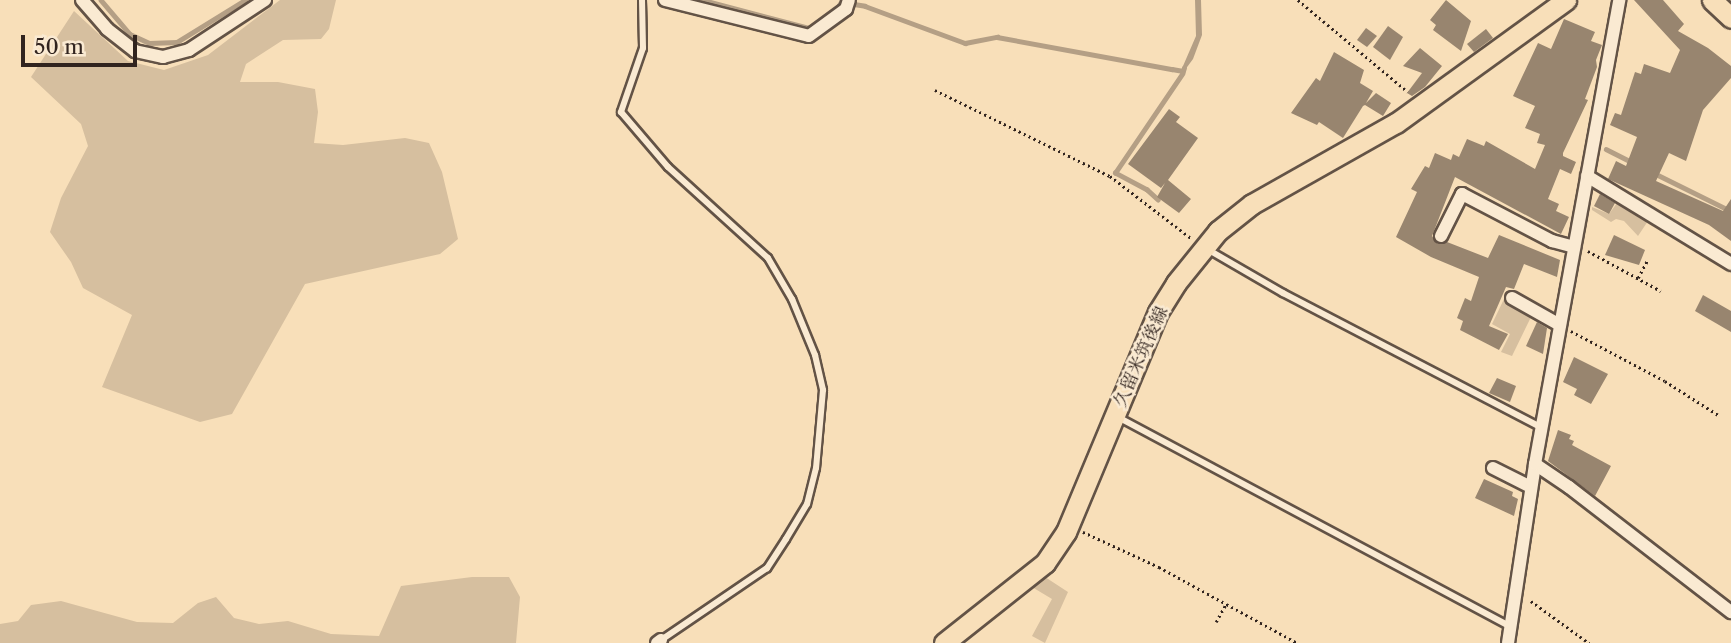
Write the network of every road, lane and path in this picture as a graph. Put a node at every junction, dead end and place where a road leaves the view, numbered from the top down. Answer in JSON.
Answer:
{"nodes":[{"id":1,"x":82,"y":0,"type":"edge"},
{"id":2,"x":265,"y":0,"type":"edge"},
{"id":3,"x":642,"y":0,"type":"edge"},
{"id":4,"x":665,"y":0,"type":"edge"},
{"id":5,"x":849,"y":0,"type":"edge"},
{"id":6,"x":1298,"y":0,"type":"edge"},
{"id":7,"x":1566,"y":0,"type":"edge"},
{"id":8,"x":1619,"y":0,"type":"edge"},
{"id":9,"x":1712,"y":0,"type":"edge"},
{"id":10,"x":1731,"y":18,"type":"edge"},
{"id":11,"x":936,"y":90,"type":"dead end"},
{"id":12,"x":1422,"y":104,"type":"junction"},
{"id":13,"x":1587,"y":176,"type":"junction"},
{"id":14,"x":1441,"y":236,"type":"dead end"},
{"id":15,"x":1574,"y":245,"type":"junction"},
{"id":16,"x":1203,"y":247,"type":"junction"},
{"id":17,"x":1648,"y":259,"type":"dead end"},
{"id":18,"x":1731,"y":264,"type":"edge"},
{"id":19,"x":1638,"y":278,"type":"junction"},
{"id":20,"x":1661,"y":292,"type":"dead end"},
{"id":21,"x":1512,"y":298,"type":"dead end"},
{"id":22,"x":1564,"y":326,"type":"junction"},
{"id":23,"x":1115,"y":415,"type":"junction"},
{"id":24,"x":1720,"y":416,"type":"dead end"},
{"id":25,"x":1542,"y":428,"type":"junction"},
{"id":26,"x":1535,"y":464,"type":"junction"},
{"id":27,"x":1493,"y":468,"type":"dead end"},
{"id":28,"x":1531,"y":488,"type":"junction"},
{"id":29,"x":1069,"y":526,"type":"junction"},
{"id":30,"x":1531,"y":601,"type":"dead end"},
{"id":31,"x":1226,"y":604,"type":"junction"},
{"id":32,"x":1731,"y":612,"type":"edge"},
{"id":33,"x":1216,"y":622,"type":"dead end"},
{"id":34,"x":1509,"y":626,"type":"junction"},
{"id":35,"x":659,"y":642,"type":"edge"},
{"id":36,"x":944,"y":643,"type":"edge"},
{"id":37,"x":1297,"y":643,"type":"edge"},
{"id":38,"x":1508,"y":643,"type":"edge"},
{"id":39,"x":1589,"y":643,"type":"edge"}],
"edges":[{"from":1,"to":2,"type":"street"},
{"from":3,"to":35,"type":"lane"},
{"from":4,"to":5,"type":"street"},
{"from":6,"to":12,"type":"path"},
{"from":7,"to":12,"type":"main road","name":"久留米筑後線"},
{"from":8,"to":13,"type":"street"},
{"from":9,"to":10,"type":"main road"},
{"from":11,"to":16,"type":"path"},
{"from":12,"to":16,"type":"main road","name":"久留米筑後線"},
{"from":13,"to":15,"type":"street"},
{"from":13,"to":18,"type":"street"},
{"from":14,"to":15,"type":"street"},
{"from":15,"to":19,"type":"path"},
{"from":15,"to":22,"type":"street"},
{"from":16,"to":23,"type":"main road","name":"久留米筑後線"},
{"from":16,"to":25,"type":"lane"},
{"from":17,"to":19,"type":"path"},
{"from":19,"to":20,"type":"path"},
{"from":21,"to":22,"type":"street"},
{"from":22,"to":24,"type":"path"},
{"from":22,"to":25,"type":"street"},
{"from":23,"to":29,"type":"main road","name":"久留米筑後線"},
{"from":23,"to":34,"type":"lane"},
{"from":25,"to":26,"type":"street"},
{"from":26,"to":28,"type":"street"},
{"from":26,"to":32,"type":"street"},
{"from":27,"to":28,"type":"street"},
{"from":28,"to":34,"type":"street"},
{"from":29,"to":31,"type":"path"},
{"from":29,"to":36,"type":"main road","name":"久留米筑後線"},
{"from":30,"to":39,"type":"path"},
{"from":31,"to":33,"type":"path"},
{"from":31,"to":37,"type":"path"},
{"from":34,"to":38,"type":"street"}]}
